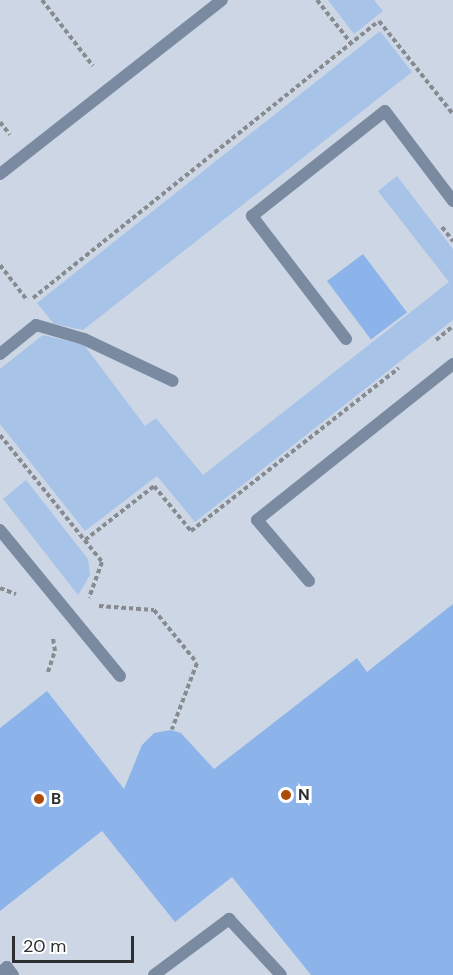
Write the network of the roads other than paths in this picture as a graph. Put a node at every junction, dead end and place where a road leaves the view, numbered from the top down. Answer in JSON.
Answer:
{"nodes":[{"id":1,"x":222,"y":0,"type":"edge"},
{"id":2,"x":0,"y":174,"type":"edge"},
{"id":3,"x":453,"y":201,"type":"edge"},
{"id":4,"x":346,"y":339,"type":"dead end"},
{"id":5,"x":0,"y":354,"type":"edge"},
{"id":6,"x":453,"y":364,"type":"edge"},
{"id":7,"x":173,"y":381,"type":"dead end"},
{"id":8,"x":1,"y":533,"type":"edge"},
{"id":9,"x":309,"y":580,"type":"dead end"},
{"id":10,"x":120,"y":676,"type":"dead end"},
{"id":11,"x":0,"y":973,"type":"edge"},
{"id":12,"x":12,"y":975,"type":"edge"},
{"id":13,"x":154,"y":975,"type":"edge"},
{"id":14,"x":281,"y":975,"type":"edge"}],
"edges":[{"from":1,"to":2,"type":"lane"},
{"from":3,"to":4,"type":"lane"},
{"from":5,"to":7,"type":"lane"},
{"from":6,"to":9,"type":"lane"},
{"from":8,"to":10,"type":"lane"},
{"from":11,"to":12,"type":"lane"},
{"from":13,"to":14,"type":"lane"}]}
